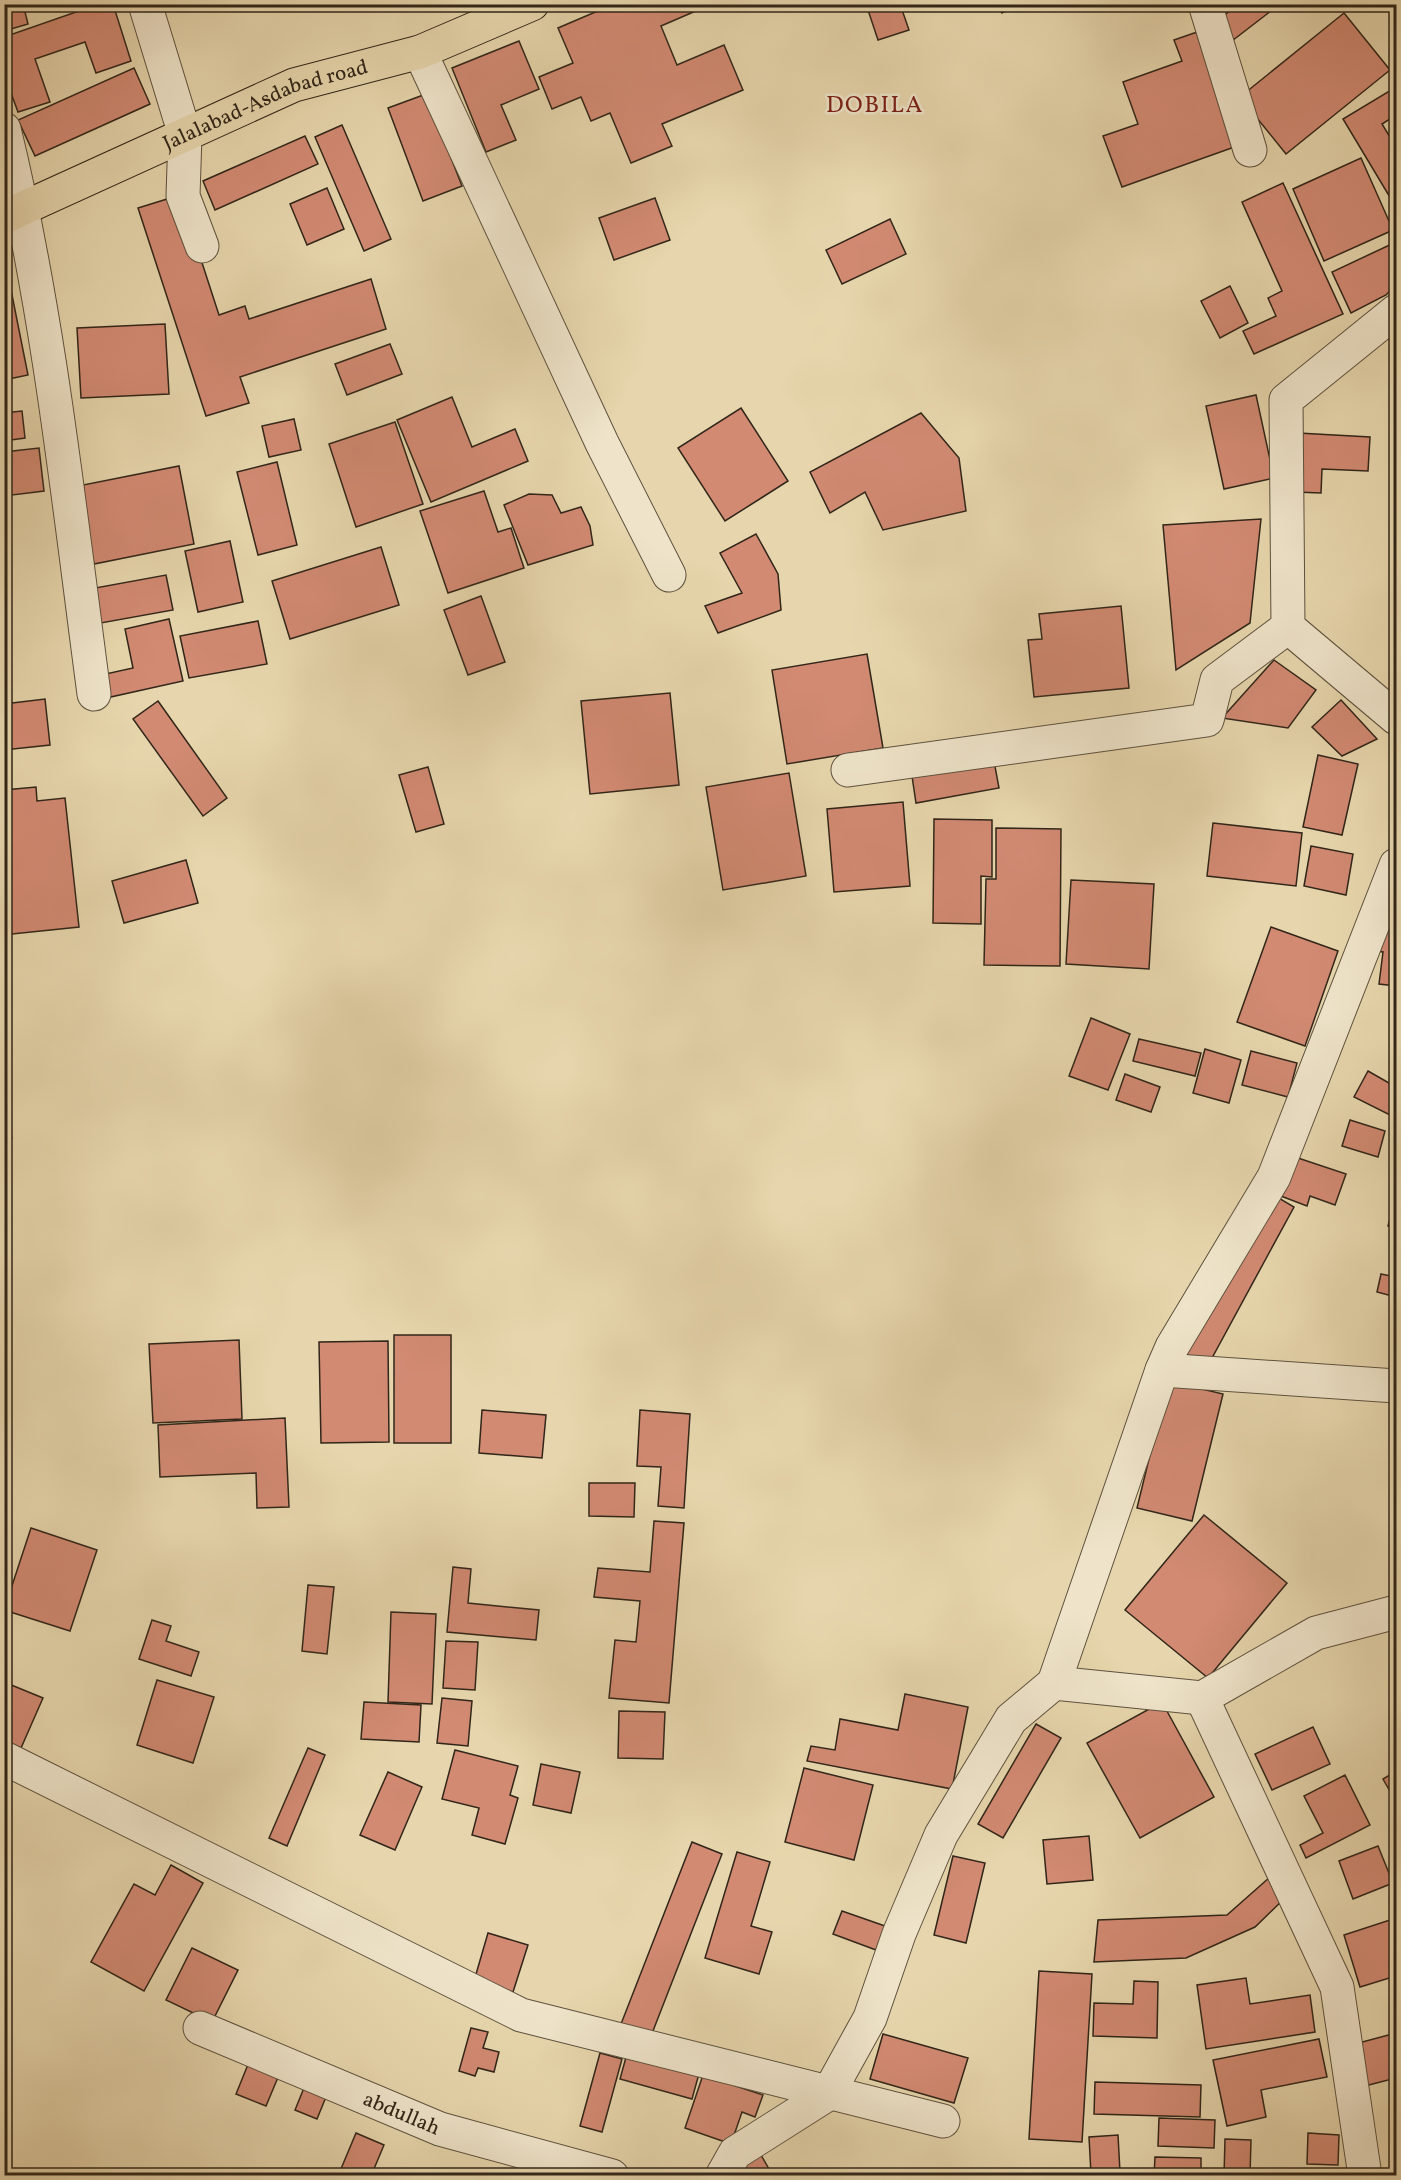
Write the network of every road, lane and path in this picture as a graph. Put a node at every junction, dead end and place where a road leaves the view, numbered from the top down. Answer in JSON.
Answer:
{"nodes":[{"id":1,"x":145,"y":4,"type":"edge"},
{"id":2,"x":532,"y":4,"type":"edge"},
{"id":3,"x":1205,"y":4,"type":"edge"},
{"id":4,"x":420,"y":52,"type":"junction"},
{"id":5,"x":4,"y":129,"type":"edge"},
{"id":6,"x":185,"y":135,"type":"junction"},
{"id":7,"x":1250,"y":150,"type":"dead end"},
{"id":8,"x":14,"y":212,"type":"edge"},
{"id":9,"x":202,"y":246,"type":"dead end"},
{"id":10,"x":1396,"y":311,"type":"edge"},
{"id":11,"x":669,"y":575,"type":"dead end"},
{"id":12,"x":1288,"y":627,"type":"junction"},
{"id":13,"x":94,"y":694,"type":"dead end"},
{"id":14,"x":1396,"y":718,"type":"edge"},
{"id":15,"x":849,"y":770,"type":"dead end"},
{"id":16,"x":1396,"y":865,"type":"edge"},
{"id":17,"x":1162,"y":1370,"type":"junction"},
{"id":18,"x":1396,"y":1386,"type":"edge"},
{"id":19,"x":1396,"y":1612,"type":"edge"},
{"id":20,"x":1054,"y":1683,"type":"junction"},
{"id":21,"x":1202,"y":1698,"type":"junction"},
{"id":22,"x":4,"y":1758,"type":"edge"},
{"id":23,"x":200,"y":2028,"type":"dead end"},
{"id":24,"x":828,"y":2094,"type":"junction"},
{"id":25,"x":943,"y":2121,"type":"dead end"},
{"id":26,"x":612,"y":2175,"type":"edge"},
{"id":27,"x":722,"y":2175,"type":"edge"},
{"id":28,"x":1365,"y":2175,"type":"edge"}],
"edges":[{"from":1,"to":6,"type":"street"},
{"from":2,"to":4,"type":"main road","name":"Jalalabad-Asdabad road"},
{"from":3,"to":7,"type":"street"},
{"from":4,"to":6,"type":"main road","name":"Jalalabad-Asdabad road"},
{"from":4,"to":11,"type":"street"},
{"from":5,"to":8,"type":"street"},
{"from":6,"to":8,"type":"main road","name":"Jalalabad-Asdabad road"},
{"from":6,"to":9,"type":"street"},
{"from":8,"to":13,"type":"street"},
{"from":10,"to":12,"type":"street"},
{"from":12,"to":14,"type":"street"},
{"from":12,"to":15,"type":"street"},
{"from":16,"to":17,"type":"street"},
{"from":17,"to":18,"type":"street"},
{"from":17,"to":20,"type":"street"},
{"from":19,"to":21,"type":"street"},
{"from":20,"to":21,"type":"street"},
{"from":20,"to":24,"type":"street"},
{"from":21,"to":28,"type":"street"},
{"from":22,"to":24,"type":"street"},
{"from":23,"to":26,"type":"street","name":"abdullah"},
{"from":24,"to":25,"type":"street"},
{"from":24,"to":27,"type":"street"}]}
